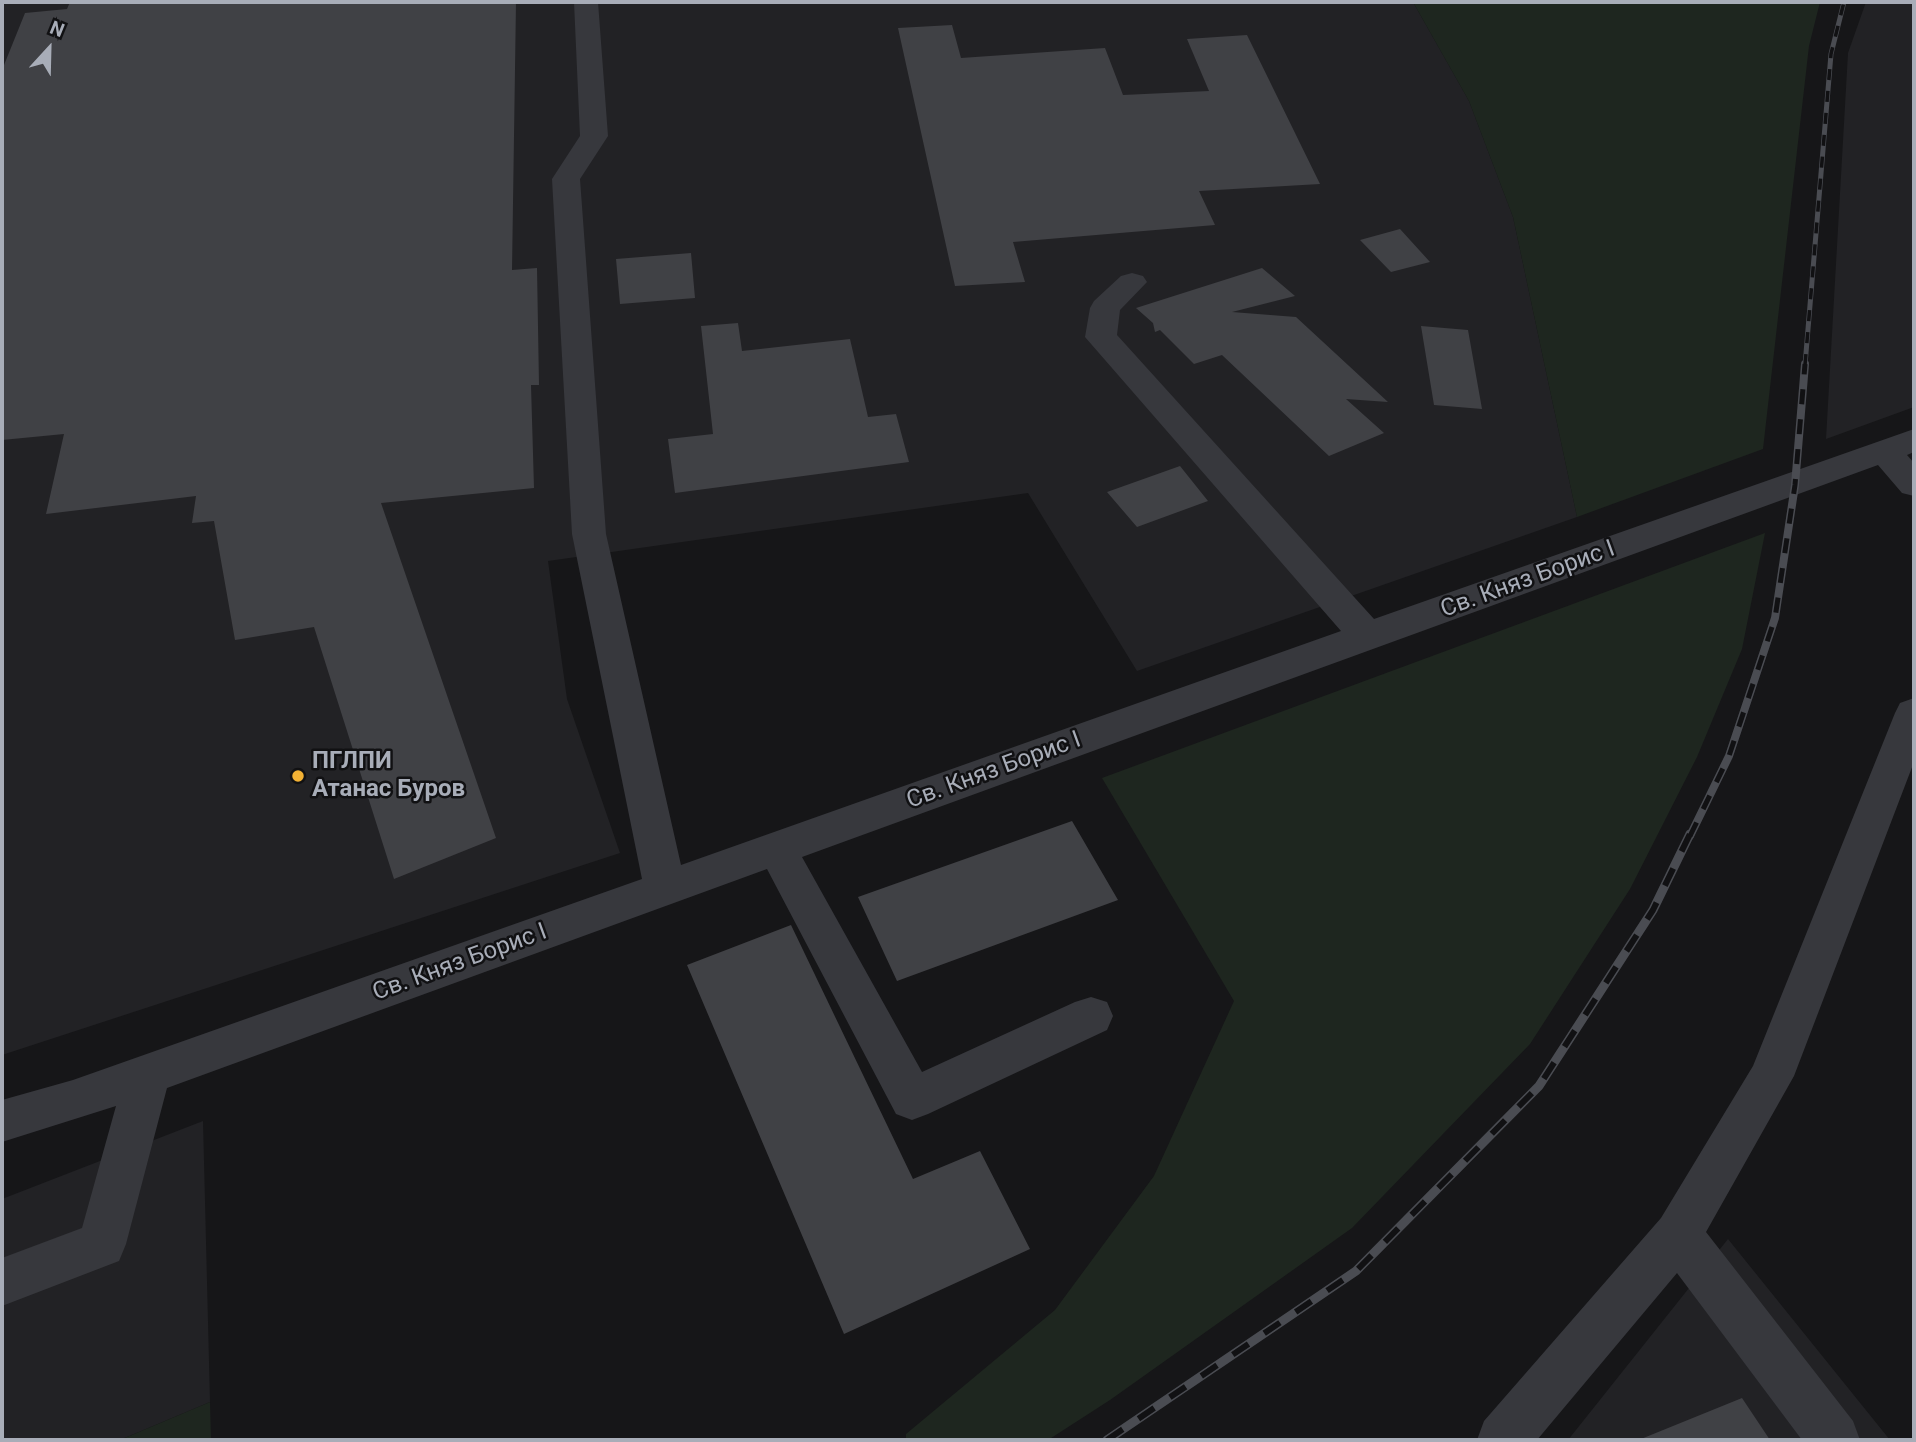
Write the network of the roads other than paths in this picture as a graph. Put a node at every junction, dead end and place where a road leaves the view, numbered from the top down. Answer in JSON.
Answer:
{"nodes":[{"id":1,"x":586,"y":2,"type":"edge"},
{"id":2,"x":1132,"y":282,"type":"dead end"},
{"id":3,"x":1899,"y":445,"type":"edge"},
{"id":4,"x":1914,"y":485,"type":"edge"},
{"id":5,"x":1368,"y":637,"type":"junction"},
{"id":6,"x":1914,"y":713,"type":"edge"},
{"id":7,"x":777,"y":849,"type":"junction"},
{"id":8,"x":665,"y":889,"type":"junction"},
{"id":9,"x":1091,"y":1016,"type":"dead end"},
{"id":10,"x":148,"y":1074,"type":"junction"},
{"id":11,"x":73,"y":1101,"type":"junction"},
{"id":12,"x":2,"y":1121,"type":"edge"},
{"id":13,"x":2,"y":1135,"type":"edge"},
{"id":14,"x":1678,"y":1235,"type":"junction"},
{"id":15,"x":2,"y":1282,"type":"edge"},
{"id":16,"x":1503,"y":1440,"type":"edge"},
{"id":17,"x":1834,"y":1440,"type":"edge"}],
"edges":[{"from":1,"to":8,"type":"street"},
{"from":2,"to":5,"type":"street"},
{"from":3,"to":4,"type":"street"},
{"from":3,"to":5,"type":"street","name":"Св. Княз Борис I"},
{"from":5,"to":7,"type":"street","name":"Св. Княз Борис I"},
{"from":6,"to":14,"type":"street"},
{"from":7,"to":8,"type":"street","name":"Св. Княз Борис I"},
{"from":7,"to":9,"type":"street"},
{"from":8,"to":10,"type":"street","name":"Св. Княз Борис I"},
{"from":10,"to":11,"type":"street","name":"Св. Княз Борис I"},
{"from":10,"to":15,"type":"street"},
{"from":11,"to":12,"type":"street","name":"Св. Княз Борис I"},
{"from":11,"to":13,"type":"street","name":"Св. Княз Борис I"},
{"from":14,"to":16,"type":"street"},
{"from":14,"to":17,"type":"street"}]}
